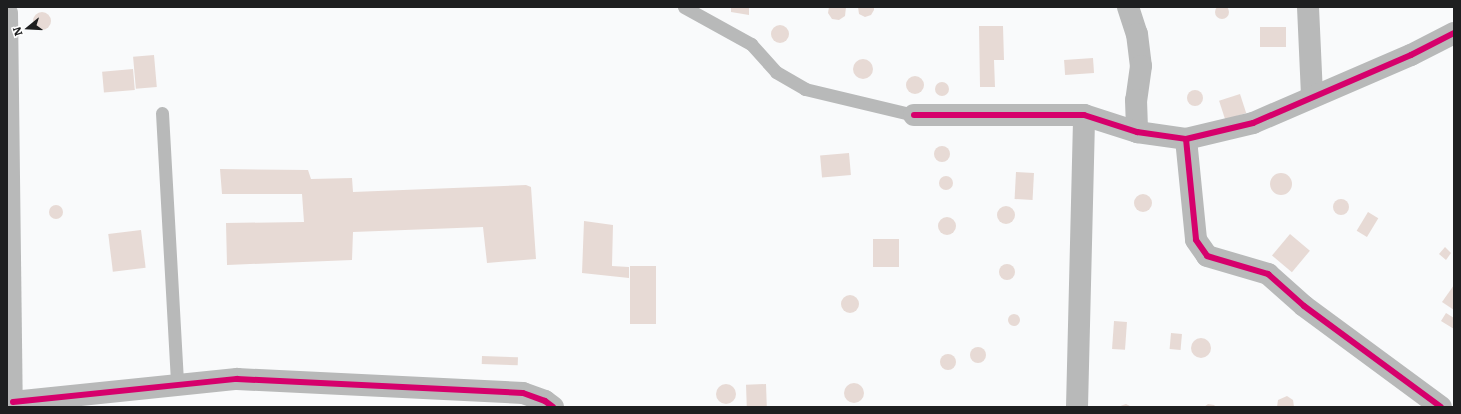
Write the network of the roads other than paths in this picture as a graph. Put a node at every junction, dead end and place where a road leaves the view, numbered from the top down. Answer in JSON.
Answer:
{"nodes":[{"id":1,"x":684,"y":7,"type":"edge"},
{"id":2,"x":1128,"y":7,"type":"edge"},
{"id":3,"x":1308,"y":7,"type":"edge"},
{"id":4,"x":7,"y":13,"type":"edge"},
{"id":5,"x":1454,"y":33,"type":"edge"},
{"id":6,"x":1312,"y":95,"type":"junction"},
{"id":7,"x":162,"y":113,"type":"dead end"},
{"id":8,"x":914,"y":115,"type":"joint"},
{"id":9,"x":1084,"y":115,"type":"junction"},
{"id":10,"x":1137,"y":132,"type":"junction"},
{"id":11,"x":1186,"y":139,"type":"junction"},
{"id":12,"x":177,"y":385,"type":"junction"},
{"id":13,"x":12,"y":404,"type":"edge"},
{"id":14,"x":553,"y":407,"type":"edge"},
{"id":15,"x":1077,"y":407,"type":"edge"},
{"id":16,"x":1441,"y":407,"type":"edge"}],
"edges":[{"from":1,"to":8,"type":"lane"},
{"from":2,"to":10,"type":"street"},
{"from":3,"to":6,"type":"street"},
{"from":4,"to":13,"type":"street"},
{"from":5,"to":6,"type":"street"},
{"from":6,"to":11,"type":"street"},
{"from":7,"to":12,"type":"lane"},
{"from":8,"to":9,"type":"street"},
{"from":9,"to":10,"type":"street"},
{"from":9,"to":15,"type":"street"},
{"from":10,"to":11,"type":"street"},
{"from":11,"to":16,"type":"street"},
{"from":12,"to":13,"type":"street"},
{"from":12,"to":14,"type":"street"}]}
